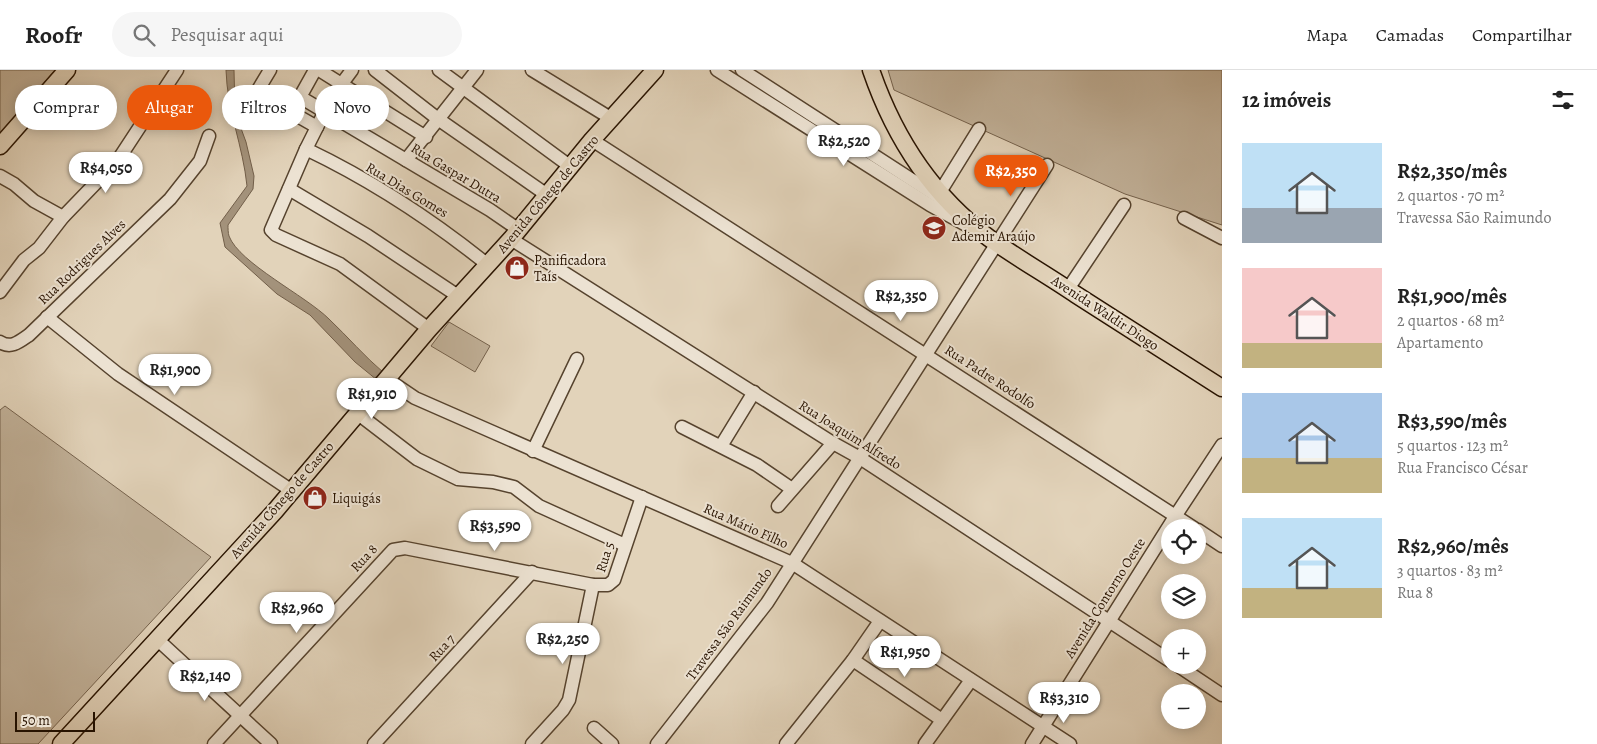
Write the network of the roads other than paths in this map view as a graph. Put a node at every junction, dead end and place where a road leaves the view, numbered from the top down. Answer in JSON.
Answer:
{"nodes":[{"id":1,"x":60,"y":70,"type":"edge"},
{"id":2,"x":67,"y":70,"type":"edge"},
{"id":3,"x":177,"y":70,"type":"edge"},
{"id":4,"x":270,"y":70,"type":"edge"},
{"id":5,"x":315,"y":70,"type":"edge"},
{"id":6,"x":319,"y":70,"type":"edge"},
{"id":7,"x":352,"y":70,"type":"edge"},
{"id":8,"x":375,"y":70,"type":"edge"},
{"id":9,"x":439,"y":70,"type":"edge"},
{"id":10,"x":478,"y":70,"type":"edge"},
{"id":11,"x":532,"y":70,"type":"edge"},
{"id":12,"x":655,"y":70,"type":"edge"},
{"id":13,"x":717,"y":70,"type":"edge"},
{"id":14,"x":742,"y":70,"type":"edge"},
{"id":15,"x":871,"y":70,"type":"edge"},
{"id":16,"x":343,"y":84,"type":"junction"},
{"id":17,"x":464,"y":86,"type":"junction"},
{"id":18,"x":315,"y":105,"type":"edge"},
{"id":19,"x":438,"y":118,"type":"junction"},
{"id":20,"x":803,"y":118,"type":"junction"},
{"id":21,"x":612,"y":119,"type":"junction"},
{"id":22,"x":315,"y":126,"type":"edge"},
{"id":23,"x":979,"y":129,"type":"dead end"},
{"id":24,"x":316,"y":130,"type":"edge"},
{"id":25,"x":357,"y":130,"type":"edge"},
{"id":26,"x":209,"y":136,"type":"dead end"},
{"id":27,"x":426,"y":137,"type":"junction"},
{"id":28,"x":592,"y":140,"type":"junction"},
{"id":29,"x":0,"y":141,"type":"edge"},
{"id":30,"x":0,"y":146,"type":"edge"},
{"id":31,"x":306,"y":149,"type":"junction"},
{"id":32,"x":406,"y":160,"type":"junction"},
{"id":33,"x":1047,"y":165,"type":"dead end"},
{"id":34,"x":571,"y":167,"type":"junction"},
{"id":35,"x":0,"y":176,"type":"edge"},
{"id":36,"x":289,"y":189,"type":"junction"},
{"id":37,"x":940,"y":192,"type":"junction"},
{"id":38,"x":547,"y":195,"type":"junction"},
{"id":39,"x":1124,"y":205,"type":"dead end"},
{"id":40,"x":953,"y":206,"type":"junction"},
{"id":41,"x":63,"y":217,"type":"junction"},
{"id":42,"x":1184,"y":218,"type":"dead end"},
{"id":43,"x":515,"y":235,"type":"junction"},
{"id":44,"x":1222,"y":238,"type":"edge"},
{"id":45,"x":993,"y":241,"type":"junction"},
{"id":46,"x":488,"y":265,"type":"junction"},
{"id":47,"x":1068,"y":289,"type":"junction"},
{"id":48,"x":0,"y":292,"type":"edge"},
{"id":49,"x":458,"y":296,"type":"junction"},
{"id":50,"x":47,"y":317,"type":"junction"},
{"id":51,"x":429,"y":329,"type":"junction"},
{"id":52,"x":0,"y":342,"type":"edge"},
{"id":53,"x":927,"y":354,"type":"junction"},
{"id":54,"x":577,"y":359,"type":"dead end"},
{"id":55,"x":386,"y":379,"type":"junction"},
{"id":56,"x":1222,"y":388,"type":"edge"},
{"id":57,"x":754,"y":392,"type":"junction"},
{"id":58,"x":357,"y":413,"type":"junction"},
{"id":59,"x":682,"y":427,"type":"dead end"},
{"id":60,"x":832,"y":443,"type":"junction"},
{"id":61,"x":1222,"y":445,"type":"edge"},
{"id":62,"x":721,"y":446,"type":"junction"},
{"id":63,"x":533,"y":451,"type":"junction"},
{"id":64,"x":860,"y":458,"type":"junction"},
{"id":65,"x":792,"y":489,"type":"junction"},
{"id":66,"x":292,"y":491,"type":"junction"},
{"id":67,"x":642,"y":497,"type":"junction"},
{"id":68,"x":778,"y":506,"type":"dead end"},
{"id":69,"x":1176,"y":515,"type":"junction"},
{"id":70,"x":1182,"y":519,"type":"edge"},
{"id":71,"x":1206,"y":535,"type":"edge"},
{"id":72,"x":624,"y":545,"type":"junction"},
{"id":73,"x":1222,"y":546,"type":"edge"},
{"id":74,"x":792,"y":563,"type":"junction"},
{"id":75,"x":532,"y":572,"type":"junction"},
{"id":76,"x":593,"y":585,"type":"junction"},
{"id":77,"x":880,"y":621,"type":"junction"},
{"id":78,"x":1110,"y":621,"type":"junction"},
{"id":79,"x":158,"y":640,"type":"junction"},
{"id":80,"x":1161,"y":655,"type":"edge"},
{"id":81,"x":853,"y":660,"type":"junction"},
{"id":82,"x":1190,"y":674,"type":"edge"},
{"id":83,"x":971,"y":680,"type":"junction"},
{"id":84,"x":1222,"y":695,"type":"edge"},
{"id":85,"x":241,"y":716,"type":"junction"},
{"id":86,"x":942,"y":720,"type":"junction"},
{"id":87,"x":1043,"y":726,"type":"junction"},
{"id":88,"x":594,"y":728,"type":"dead end"},
{"id":89,"x":61,"y":744,"type":"edge"},
{"id":90,"x":214,"y":744,"type":"edge"},
{"id":91,"x":271,"y":744,"type":"edge"},
{"id":92,"x":374,"y":744,"type":"edge"},
{"id":93,"x":532,"y":744,"type":"edge"},
{"id":94,"x":612,"y":744,"type":"edge"},
{"id":95,"x":657,"y":744,"type":"edge"},
{"id":96,"x":786,"y":744,"type":"edge"},
{"id":97,"x":925,"y":744,"type":"edge"},
{"id":98,"x":1032,"y":744,"type":"edge"},
{"id":99,"x":1070,"y":744,"type":"edge"}],
"edges":[{"from":1,"to":29,"type":"street"},
{"from":2,"to":30,"type":"main road"},
{"from":3,"to":41,"type":"street"},
{"from":4,"to":22,"type":"street"},
{"from":5,"to":18,"type":"street","name":"Rua Gaspar Dutra"},
{"from":6,"to":16,"type":"street"},
{"from":7,"to":16,"type":"street"},
{"from":8,"to":19,"type":"street"},
{"from":9,"to":17,"type":"street"},
{"from":10,"to":17,"type":"street"},
{"from":11,"to":21,"type":"street"},
{"from":12,"to":21,"type":"main road","name":"Avenida Cônego de Castro"},
{"from":13,"to":20,"type":"street","name":"Avenida Waldir Diogo"},
{"from":14,"to":20,"type":"street","name":"Avenida Waldir Diogo"},
{"from":15,"to":37,"type":"main road","name":"Avenida Waldir Diogo"},
{"from":16,"to":27,"type":"street"},
{"from":17,"to":19,"type":"street"},
{"from":17,"to":34,"type":"street"},
{"from":19,"to":27,"type":"street"},
{"from":19,"to":38,"type":"street"},
{"from":20,"to":40,"type":"street","name":"Avenida Waldir Diogo"},
{"from":20,"to":45,"type":"street","name":"Avenida Waldir Diogo"},
{"from":21,"to":28,"type":"main road","name":"Avenida Cônego de Castro"},
{"from":23,"to":37,"type":"street"},
{"from":24,"to":31,"type":"street"},
{"from":25,"to":32,"type":"street","name":"Rua Gaspar Dutra"},
{"from":26,"to":50,"type":"street","name":"Rua Rodrigues Alves"},
{"from":27,"to":32,"type":"street"},
{"from":28,"to":34,"type":"main road","name":"Avenida Cônego de Castro"},
{"from":28,"to":53,"type":"street","name":"Rua Padre Rodolfo"},
{"from":31,"to":36,"type":"street"},
{"from":31,"to":46,"type":"street","name":"Rua Dias Gomes"},
{"from":32,"to":43,"type":"street","name":"Rua Gaspar Dutra"},
{"from":33,"to":45,"type":"street","name":"Travessa São Raimundo"},
{"from":34,"to":38,"type":"main road","name":"Avenida Cônego de Castro"},
{"from":35,"to":41,"type":"street"},
{"from":36,"to":49,"type":"street"},
{"from":36,"to":51,"type":"street"},
{"from":37,"to":40,"type":"main road","name":"Avenida Waldir Diogo"},
{"from":38,"to":43,"type":"main road","name":"Avenida Cônego de Castro"},
{"from":39,"to":47,"type":"street"},
{"from":40,"to":45,"type":"main road","name":"Avenida Waldir Diogo"},
{"from":41,"to":48,"type":"street"},
{"from":42,"to":44,"type":"street"},
{"from":43,"to":46,"type":"main road","name":"Avenida Cônego de Castro"},
{"from":43,"to":57,"type":"street","name":"Rua Joaquim Alfredo"},
{"from":45,"to":47,"type":"main road","name":"Avenida Waldir Diogo"},
{"from":45,"to":53,"type":"street","name":"Travessa São Raimundo"},
{"from":46,"to":49,"type":"main road","name":"Avenida Cônego de Castro"},
{"from":47,"to":56,"type":"main road","name":"Avenida Waldir Diogo"},
{"from":49,"to":51,"type":"main road","name":"Avenida Cônego de Castro"},
{"from":50,"to":52,"type":"street","name":"Rua Rodrigues Alves"},
{"from":50,"to":66,"type":"street"},
{"from":51,"to":55,"type":"main road","name":"Avenida Cônego de Castro"},
{"from":53,"to":64,"type":"street","name":"Travessa São Raimundo"},
{"from":53,"to":69,"type":"street","name":"Rua Padre Rodolfo"},
{"from":54,"to":63,"type":"street"},
{"from":55,"to":58,"type":"main road","name":"Avenida Cônego de Castro"},
{"from":55,"to":63,"type":"street","name":"Rua Mário Filho"},
{"from":57,"to":60,"type":"street","name":"Rua Joaquim Alfredo"},
{"from":57,"to":62,"type":"street"},
{"from":58,"to":66,"type":"main road","name":"Avenida Cônego de Castro"},
{"from":58,"to":72,"type":"street"},
{"from":59,"to":62,"type":"street"},
{"from":60,"to":64,"type":"street","name":"Rua Joaquim Alfredo"},
{"from":60,"to":65,"type":"street"},
{"from":61,"to":69,"type":"street","name":"Avenida Contorno Oeste"},
{"from":62,"to":65,"type":"street"},
{"from":63,"to":67,"type":"street","name":"Rua Mário Filho"},
{"from":64,"to":74,"type":"street","name":"Travessa São Raimundo"},
{"from":64,"to":78,"type":"street","name":"Rua Joaquim Alfredo"},
{"from":65,"to":68,"type":"street"},
{"from":66,"to":79,"type":"main road","name":"Avenida Cônego de Castro"},
{"from":67,"to":72,"type":"street","name":"Rua 5"},
{"from":67,"to":74,"type":"street","name":"Rua Mário Filho"},
{"from":69,"to":70,"type":"street","name":"Rua Padre Rodolfo"},
{"from":69,"to":78,"type":"street","name":"Avenida Contorno Oeste"},
{"from":71,"to":73,"type":"street"},
{"from":72,"to":76,"type":"street","name":"Rua 5"},
{"from":74,"to":77,"type":"street","name":"Rua Mário Filho"},
{"from":74,"to":95,"type":"street","name":"Travessa São Raimundo"},
{"from":75,"to":76,"type":"street"},
{"from":75,"to":85,"type":"street","name":"Rua 8"},
{"from":75,"to":92,"type":"street","name":"Rua 7"},
{"from":76,"to":93,"type":"street","name":"Rua 5"},
{"from":77,"to":81,"type":"street"},
{"from":77,"to":83,"type":"street","name":"Rua Mário Filho"},
{"from":78,"to":80,"type":"street","name":"Rua Joaquim Alfredo"},
{"from":78,"to":87,"type":"street","name":"Avenida Contorno Oeste"},
{"from":79,"to":85,"type":"street"},
{"from":79,"to":89,"type":"main road","name":"Avenida Cônego de Castro"},
{"from":81,"to":86,"type":"street"},
{"from":81,"to":96,"type":"street"},
{"from":82,"to":84,"type":"street"},
{"from":83,"to":86,"type":"street"},
{"from":83,"to":87,"type":"street","name":"Rua Mário Filho"},
{"from":85,"to":90,"type":"street","name":"Rua 8"},
{"from":85,"to":91,"type":"street"},
{"from":86,"to":97,"type":"street"},
{"from":87,"to":98,"type":"street","name":"Avenida Contorno Oeste"},
{"from":87,"to":99,"type":"street","name":"Rua Mário Filho"},
{"from":88,"to":94,"type":"street"}]}
